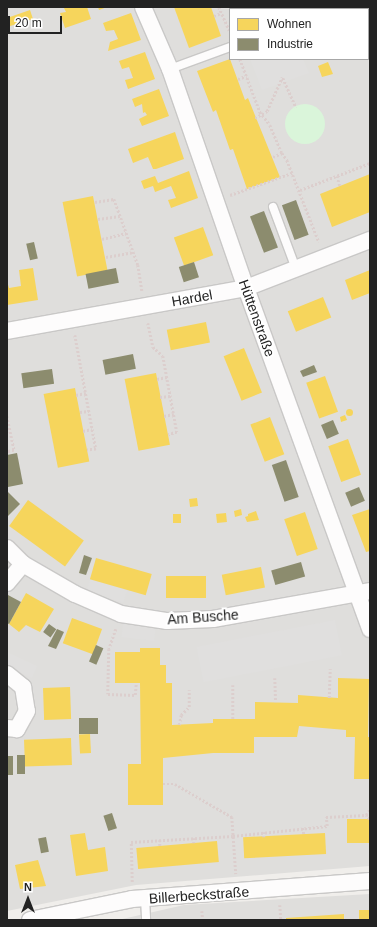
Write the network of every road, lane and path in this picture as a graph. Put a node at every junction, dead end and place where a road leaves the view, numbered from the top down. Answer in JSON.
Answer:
{"nodes":[{"id":1,"x":143,"y":7,"type":"edge"},
{"id":2,"x":219,"y":7,"type":"edge"},
{"id":3,"x":221,"y":13,"type":"junction"},
{"id":4,"x":214,"y":16,"type":"dead end"},
{"id":5,"x":229,"y":30,"type":"edge"},
{"id":6,"x":229,"y":47,"type":"edge"},
{"id":7,"x":240,"y":60,"type":"edge"},
{"id":8,"x":170,"y":69,"type":"junction"},
{"id":9,"x":246,"y":76,"type":"junction"},
{"id":10,"x":238,"y":79,"type":"dead end"},
{"id":11,"x":296,"y":106,"type":"dead end"},
{"id":12,"x":263,"y":115,"type":"junction"},
{"id":13,"x":255,"y":118,"type":"dead end"},
{"id":14,"x":282,"y":153,"type":"junction"},
{"id":15,"x":273,"y":156,"type":"dead end"},
{"id":16,"x":370,"y":163,"type":"edge"},
{"id":17,"x":292,"y":173,"type":"junction"},
{"id":18,"x":337,"y":176,"type":"junction"},
{"id":19,"x":340,"y":186,"type":"dead end"},
{"id":20,"x":300,"y":190,"type":"junction"},
{"id":21,"x":215,"y":201,"type":"junction"},
{"id":22,"x":95,"y":202,"type":"dead end"},
{"id":23,"x":273,"y":207,"type":"dead end"},
{"id":24,"x":120,"y":216,"type":"junction"},
{"id":25,"x":98,"y":219,"type":"dead end"},
{"id":26,"x":126,"y":233,"type":"junction"},
{"id":27,"x":102,"y":239,"type":"dead end"},
{"id":28,"x":370,"y":240,"type":"edge"},
{"id":29,"x":133,"y":252,"type":"junction"},
{"id":30,"x":106,"y":257,"type":"dead end"},
{"id":31,"x":325,"y":257,"type":"junction"},
{"id":32,"x":296,"y":269,"type":"junction"},
{"id":33,"x":246,"y":288,"type":"junction"},
{"id":34,"x":145,"y":306,"type":"junction"},
{"id":35,"x":72,"y":319,"type":"junction"},
{"id":36,"x":7,"y":331,"type":"edge"},
{"id":37,"x":167,"y":377,"type":"junction"},
{"id":38,"x":157,"y":380,"type":"dead end"},
{"id":39,"x":86,"y":393,"type":"junction"},
{"id":40,"x":76,"y":395,"type":"dead end"},
{"id":41,"x":170,"y":396,"type":"junction"},
{"id":42,"x":160,"y":397,"type":"dead end"},
{"id":43,"x":89,"y":411,"type":"junction"},
{"id":44,"x":80,"y":412,"type":"dead end"},
{"id":45,"x":174,"y":414,"type":"junction"},
{"id":46,"x":7,"y":416,"type":"edge"},
{"id":47,"x":164,"y":416,"type":"dead end"},
{"id":48,"x":8,"y":423,"type":"edge"},
{"id":49,"x":92,"y":429,"type":"junction"},
{"id":50,"x":83,"y":431,"type":"dead end"},
{"id":51,"x":168,"y":435,"type":"dead end"},
{"id":52,"x":87,"y":450,"type":"dead end"},
{"id":53,"x":7,"y":452,"type":"edge"},
{"id":54,"x":7,"y":548,"type":"edge"},
{"id":55,"x":23,"y":564,"type":"junction"},
{"id":56,"x":7,"y":583,"type":"edge"},
{"id":57,"x":364,"y":592,"type":"edge"},
{"id":58,"x":121,"y":614,"type":"junction"},
{"id":59,"x":370,"y":629,"type":"edge"},
{"id":60,"x":330,"y":669,"type":"dead end"},
{"id":61,"x":7,"y":674,"type":"edge"},
{"id":62,"x":275,"y":678,"type":"dead end"},
{"id":63,"x":136,"y":683,"type":"dead end"},
{"id":64,"x":233,"y":685,"type":"dead end"},
{"id":65,"x":189,"y":690,"type":"dead end"},
{"id":66,"x":329,"y":698,"type":"dead end"},
{"id":67,"x":276,"y":702,"type":"dead end"},
{"id":68,"x":233,"y":719,"type":"dead end"},
{"id":69,"x":179,"y":726,"type":"dead end"},
{"id":70,"x":7,"y":728,"type":"edge"},
{"id":71,"x":163,"y":784,"type":"dead end"},
{"id":72,"x":370,"y":809,"type":"edge"},
{"id":73,"x":370,"y":814,"type":"edge"},
{"id":74,"x":366,"y":815,"type":"junction"},
{"id":75,"x":369,"y":819,"type":"dead end"},
{"id":76,"x":303,"y":828,"type":"junction"},
{"id":77,"x":264,"y":832,"type":"junction"},
{"id":78,"x":304,"y":834,"type":"dead end"},
{"id":79,"x":233,"y":836,"type":"junction"},
{"id":80,"x":264,"y":837,"type":"dead end"},
{"id":81,"x":194,"y":838,"type":"junction"},
{"id":82,"x":160,"y":840,"type":"junction"},
{"id":83,"x":194,"y":843,"type":"dead end"},
{"id":84,"x":160,"y":846,"type":"dead end"},
{"id":85,"x":370,"y":881,"type":"edge"},
{"id":86,"x":237,"y":893,"type":"junction"},
{"id":87,"x":138,"y":898,"type":"junction"},
{"id":88,"x":30,"y":920,"type":"edge"},
{"id":89,"x":146,"y":920,"type":"edge"}],
"edges":[{"from":1,"to":8,"type":"street","name":"Hüttenstraße"},
{"from":2,"to":3,"type":"path"},
{"from":3,"to":4,"type":"path"},
{"from":3,"to":5,"type":"path"},
{"from":6,"to":8,"type":"lane"},
{"from":7,"to":9,"type":"path"},
{"from":8,"to":21,"type":"street","name":"Hüttenstraße"},
{"from":9,"to":10,"type":"path"},
{"from":9,"to":12,"type":"path"},
{"from":11,"to":12,"type":"path"},
{"from":12,"to":13,"type":"path"},
{"from":12,"to":14,"type":"path"},
{"from":14,"to":15,"type":"path"},
{"from":14,"to":17,"type":"path"},
{"from":16,"to":18,"type":"path"},
{"from":17,"to":20,"type":"path"},
{"from":17,"to":21,"type":"path"},
{"from":18,"to":19,"type":"path"},
{"from":18,"to":20,"type":"path"},
{"from":20,"to":31,"type":"path"},
{"from":21,"to":33,"type":"street","name":"Hüttenstraße"},
{"from":22,"to":24,"type":"path"},
{"from":23,"to":32,"type":"lane"},
{"from":24,"to":25,"type":"path"},
{"from":24,"to":26,"type":"path"},
{"from":26,"to":27,"type":"path"},
{"from":26,"to":29,"type":"path"},
{"from":28,"to":31,"type":"street","name":"Hardel"},
{"from":29,"to":30,"type":"path"},
{"from":29,"to":34,"type":"path"},
{"from":31,"to":32,"type":"street","name":"Hardel"},
{"from":32,"to":33,"type":"street","name":"Hardel"},
{"from":33,"to":34,"type":"street","name":"Hardel"},
{"from":33,"to":57,"type":"street","name":"Hüttenstraße"},
{"from":34,"to":35,"type":"street","name":"Hardel"},
{"from":34,"to":37,"type":"path"},
{"from":35,"to":36,"type":"street","name":"Hardel"},
{"from":35,"to":39,"type":"path"},
{"from":37,"to":38,"type":"path"},
{"from":37,"to":41,"type":"path"},
{"from":39,"to":40,"type":"path"},
{"from":39,"to":43,"type":"path"},
{"from":41,"to":42,"type":"path"},
{"from":41,"to":45,"type":"path"},
{"from":43,"to":44,"type":"path"},
{"from":43,"to":49,"type":"path"},
{"from":45,"to":47,"type":"path"},
{"from":45,"to":51,"type":"path"},
{"from":46,"to":48,"type":"path"},
{"from":48,"to":53,"type":"path"},
{"from":49,"to":50,"type":"path"},
{"from":49,"to":52,"type":"path"},
{"from":54,"to":55,"type":"street","name":"Am Busche"},
{"from":55,"to":56,"type":"street"},
{"from":55,"to":58,"type":"street","name":"Am Busche"},
{"from":57,"to":58,"type":"street","name":"Am Busche"},
{"from":57,"to":59,"type":"street","name":"Hüttenstraße"},
{"from":58,"to":63,"type":"path"},
{"from":60,"to":66,"type":"path"},
{"from":61,"to":70,"type":"street"},
{"from":62,"to":67,"type":"path"},
{"from":64,"to":68,"type":"path"},
{"from":65,"to":69,"type":"path"},
{"from":71,"to":79,"type":"path"},
{"from":72,"to":74,"type":"path"},
{"from":73,"to":74,"type":"path"},
{"from":74,"to":75,"type":"path"},
{"from":74,"to":76,"type":"path"},
{"from":76,"to":77,"type":"path"},
{"from":76,"to":78,"type":"path"},
{"from":77,"to":79,"type":"path"},
{"from":77,"to":80,"type":"path"},
{"from":79,"to":81,"type":"path"},
{"from":79,"to":86,"type":"path"},
{"from":81,"to":82,"type":"path"},
{"from":81,"to":83,"type":"path"},
{"from":82,"to":84,"type":"path"},
{"from":82,"to":87,"type":"path"},
{"from":85,"to":86,"type":"street","name":"Billerbeckstraße"},
{"from":86,"to":87,"type":"street","name":"Billerbeckstraße"},
{"from":87,"to":88,"type":"street","name":"Billerbeckstraße"},
{"from":87,"to":89,"type":"lane"}]}
